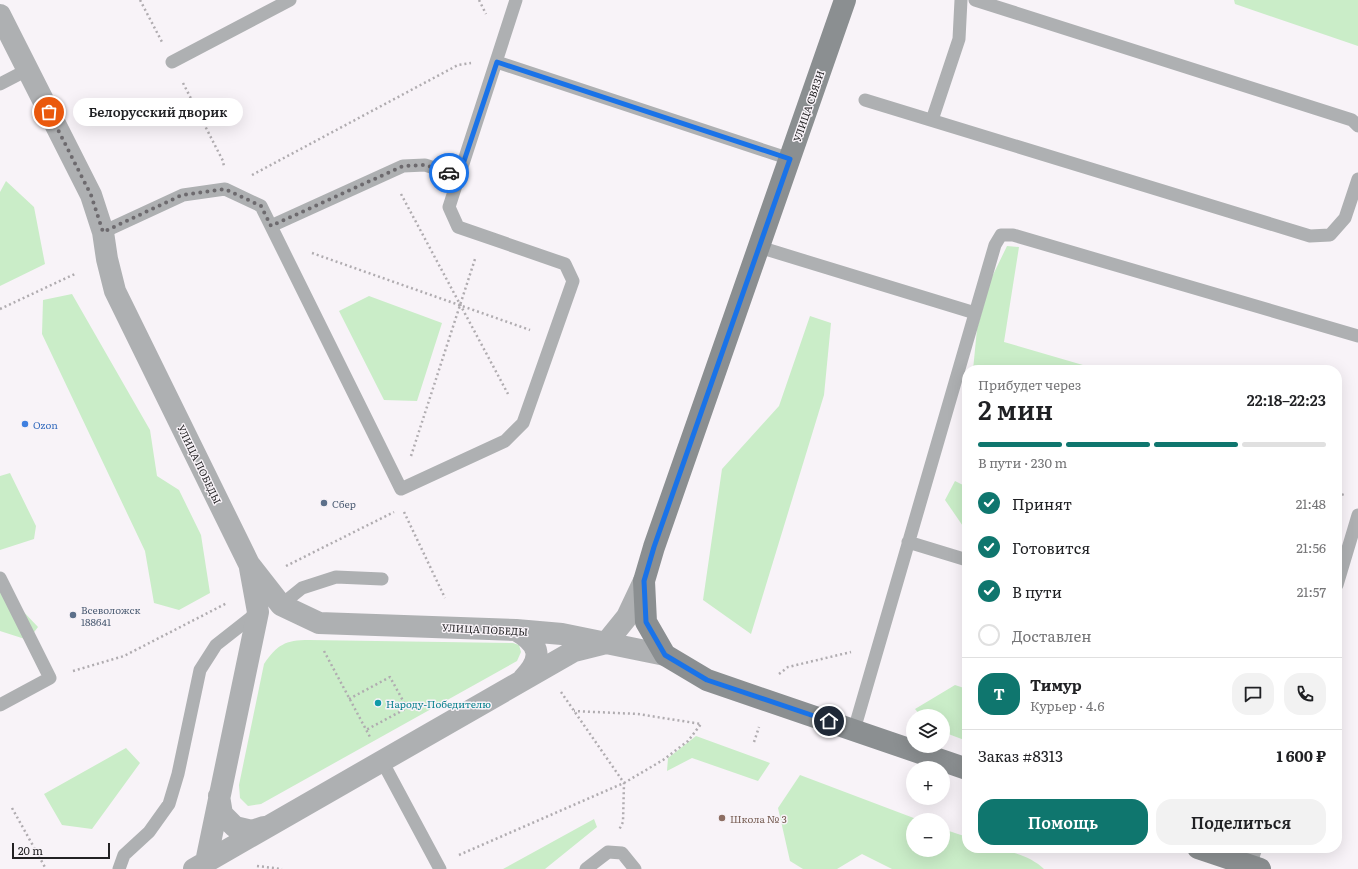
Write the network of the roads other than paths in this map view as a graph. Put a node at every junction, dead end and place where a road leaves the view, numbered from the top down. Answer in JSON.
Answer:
{"nodes":[{"id":1,"x":290,"y":0,"type":"edge"},
{"id":2,"x":516,"y":0,"type":"edge"},
{"id":3,"x":845,"y":0,"type":"edge"},
{"id":4,"x":960,"y":0,"type":"edge"},
{"id":5,"x":975,"y":0,"type":"edge"},
{"id":6,"x":0,"y":15,"type":"edge"},
{"id":7,"x":172,"y":62,"type":"road end"},
{"id":8,"x":497,"y":62,"type":"junction"},
{"id":9,"x":28,"y":70,"type":"junction"},
{"id":10,"x":0,"y":84,"type":"edge"},
{"id":11,"x":865,"y":100,"type":"dead end"},
{"id":12,"x":932,"y":120,"type":"junction"},
{"id":13,"x":1358,"y":126,"type":"edge"},
{"id":14,"x":790,"y":159,"type":"junction"},
{"id":15,"x":459,"y":176,"type":"junction"},
{"id":16,"x":1358,"y":179,"type":"edge"},
{"id":17,"x":271,"y":226,"type":"junction"},
{"id":18,"x":103,"y":232,"type":"junction"},
{"id":19,"x":759,"y":246,"type":"junction"},
{"id":20,"x":975,"y":313,"type":"junction"},
{"id":21,"x":1358,"y":336,"type":"edge"},
{"id":22,"x":1358,"y":516,"type":"edge"},
{"id":23,"x":908,"y":542,"type":"junction"},
{"id":24,"x":962,"y":558,"type":"edge"},
{"id":25,"x":249,"y":564,"type":"junction"},
{"id":26,"x":1342,"y":569,"type":"edge"},
{"id":27,"x":0,"y":578,"type":"edge"},
{"id":28,"x":382,"y":579,"type":"dead end"},
{"id":29,"x":644,"y":581,"type":"junction"},
{"id":30,"x":281,"y":605,"type":"junction"},
{"id":31,"x":258,"y":612,"type":"junction"},
{"id":32,"x":516,"y":630,"type":"junction"},
{"id":33,"x":606,"y":643,"type":"junction"},
{"id":34,"x":665,"y":655,"type":"junction"},
{"id":35,"x":523,"y":679,"type":"junction"},
{"id":36,"x":0,"y":705,"type":"edge"},
{"id":37,"x":854,"y":730,"type":"junction"},
{"id":38,"x":377,"y":751,"type":"junction"},
{"id":39,"x":962,"y":766,"type":"edge"},
{"id":40,"x":219,"y":796,"type":"junction"},
{"id":41,"x":268,"y":825,"type":"junction"},
{"id":42,"x":1217,"y":853,"type":"edge"},
{"id":43,"x":1254,"y":863,"type":"edge"},
{"id":44,"x":200,"y":866,"type":"edge"},
{"id":45,"x":439,"y":867,"type":"edge"},
{"id":46,"x":119,"y":869,"type":"edge"},
{"id":47,"x":586,"y":869,"type":"edge"},
{"id":48,"x":635,"y":869,"type":"edge"}],
"edges":[{"from":1,"to":7,"type":"lane"},
{"from":2,"to":8,"type":"lane"},
{"from":3,"to":14,"type":"street","name":"УЛИЦА СВЯЗИ"},
{"from":4,"to":12,"type":"lane"},
{"from":5,"to":13,"type":"lane"},
{"from":6,"to":9,"type":"street","name":"УЛИЦА ПОБЕДЫ"},
{"from":8,"to":14,"type":"lane"},
{"from":8,"to":15,"type":"lane"},
{"from":9,"to":10,"type":"lane"},
{"from":9,"to":18,"type":"street","name":"УЛИЦА ПОБЕДЫ"},
{"from":11,"to":12,"type":"lane"},
{"from":12,"to":16,"type":"lane"},
{"from":14,"to":19,"type":"street","name":"УЛИЦА СВЯЗИ"},
{"from":15,"to":17,"type":"lane"},
{"from":15,"to":17,"type":"lane"},
{"from":17,"to":18,"type":"lane"},
{"from":18,"to":25,"type":"street","name":"УЛИЦА ПОБЕДЫ"},
{"from":19,"to":20,"type":"lane"},
{"from":19,"to":29,"type":"street","name":"УЛИЦА СВЯЗИ"},
{"from":20,"to":21,"type":"lane"},
{"from":20,"to":23,"type":"lane"},
{"from":22,"to":26,"type":"lane"},
{"from":23,"to":24,"type":"lane"},
{"from":23,"to":37,"type":"lane"},
{"from":25,"to":30,"type":"street","name":"УЛИЦА ПОБЕДЫ"},
{"from":25,"to":31,"type":"street"},
{"from":27,"to":36,"type":"lane"},
{"from":28,"to":30,"type":"lane"},
{"from":29,"to":33,"type":"street"},
{"from":29,"to":34,"type":"street","name":"УЛИЦА СВЯЗИ"},
{"from":30,"to":32,"type":"street","name":"УЛИЦА ПОБЕДЫ"},
{"from":31,"to":40,"type":"street"},
{"from":31,"to":46,"type":"lane"},
{"from":32,"to":33,"type":"street","name":"УЛИЦА ПОБЕДЫ"},
{"from":32,"to":35,"type":"street"},
{"from":33,"to":34,"type":"street","name":"УЛИЦА ПОБЕДЫ"},
{"from":33,"to":35,"type":"street"},
{"from":34,"to":37,"type":"street"},
{"from":35,"to":38,"type":"street"},
{"from":37,"to":39,"type":"street"},
{"from":38,"to":41,"type":"street"},
{"from":38,"to":45,"type":"lane"},
{"from":40,"to":41,"type":"street"},
{"from":40,"to":44,"type":"street"},
{"from":41,"to":44,"type":"street"},
{"from":42,"to":43,"type":"street"},
{"from":47,"to":48,"type":"lane"}]}
